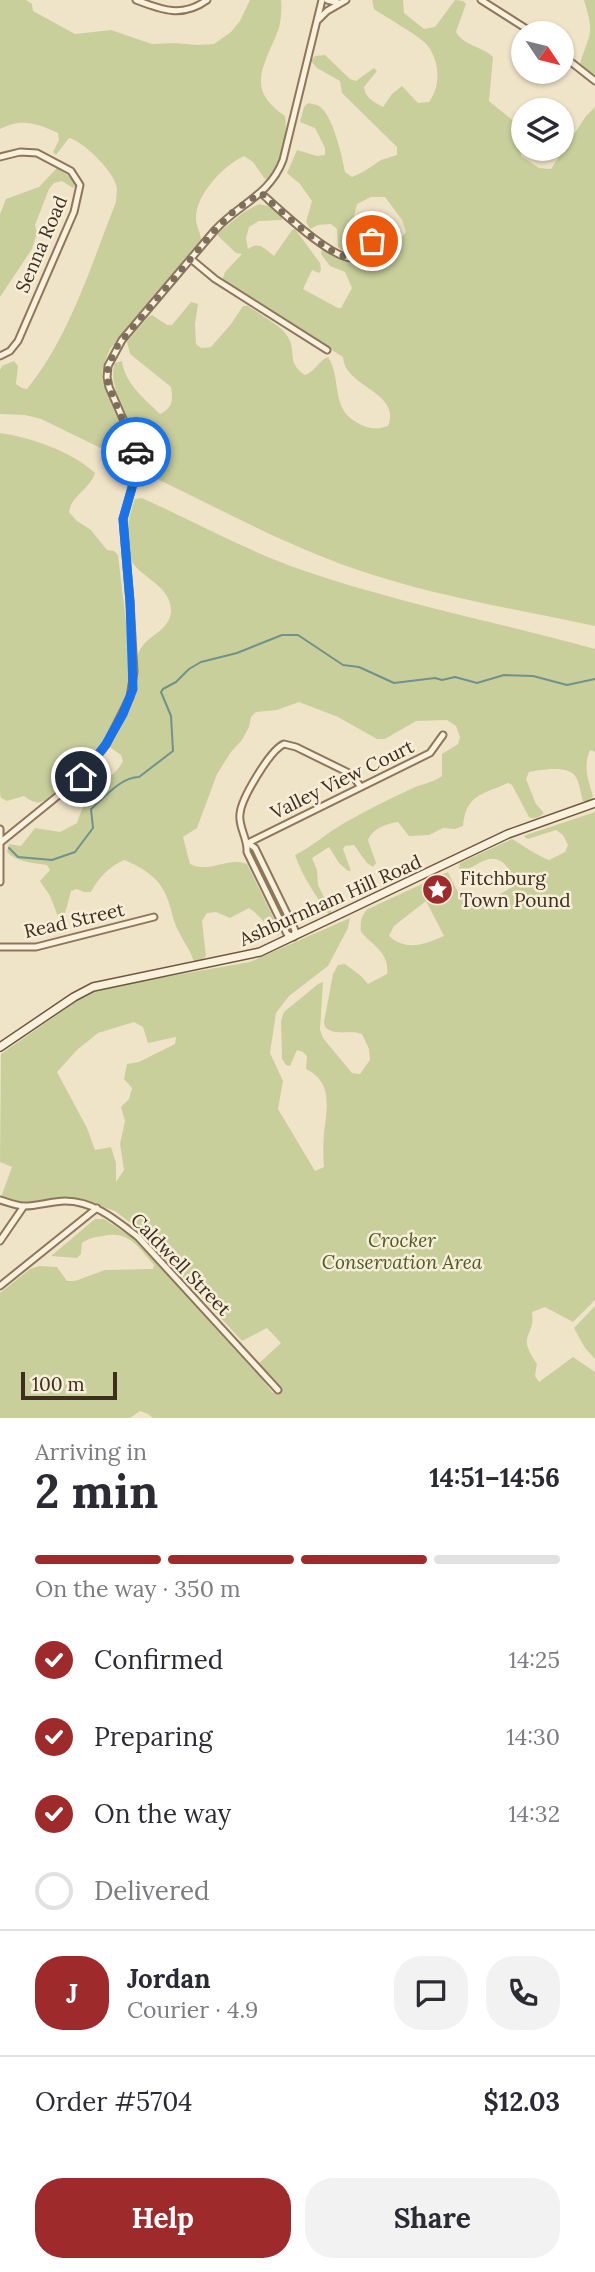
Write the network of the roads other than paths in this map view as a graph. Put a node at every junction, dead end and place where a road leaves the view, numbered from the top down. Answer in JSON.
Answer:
{"nodes":[{"id":1,"x":136,"y":0,"type":"edge"},
{"id":2,"x":207,"y":0,"type":"edge"},
{"id":3,"x":324,"y":0,"type":"edge"},
{"id":4,"x":346,"y":0,"type":"edge"},
{"id":5,"x":481,"y":0,"type":"edge"},
{"id":6,"x":339,"y":3,"type":"junction"},
{"id":7,"x":514,"y":21,"type":"edge"},
{"id":8,"x":316,"y":23,"type":"junction"},
{"id":9,"x":574,"y":64,"type":"edge"},
{"id":10,"x":595,"y":81,"type":"edge"},
{"id":11,"x":0,"y":158,"type":"edge"},
{"id":12,"x":261,"y":193,"type":"junction"},
{"id":13,"x":376,"y":236,"type":"dead end"},
{"id":14,"x":191,"y":259,"type":"junction"},
{"id":15,"x":327,"y":350,"type":"dead end"},
{"id":16,"x":0,"y":356,"type":"edge"},
{"id":17,"x":443,"y":735,"type":"dead end"},
{"id":18,"x":361,"y":787,"type":"junction"},
{"id":19,"x":595,"y":803,"type":"edge"},
{"id":20,"x":0,"y":828,"type":"edge"},
{"id":21,"x":1,"y":842,"type":"edge"},
{"id":22,"x":248,"y":843,"type":"junction"},
{"id":23,"x":0,"y":870,"type":"edge"},
{"id":24,"x":0,"y":882,"type":"edge"},
{"id":25,"x":154,"y":917,"type":"dead end"},
{"id":26,"x":294,"y":937,"type":"junction"},
{"id":27,"x":0,"y":947,"type":"edge"},
{"id":28,"x":0,"y":1047,"type":"edge"},
{"id":29,"x":0,"y":1200,"type":"edge"},
{"id":30,"x":24,"y":1206,"type":"junction"},
{"id":31,"x":97,"y":1208,"type":"junction"},
{"id":32,"x":0,"y":1241,"type":"edge"},
{"id":33,"x":0,"y":1286,"type":"edge"},
{"id":34,"x":278,"y":1390,"type":"dead end"}],
"edges":[{"from":1,"to":2,"type":"street"},
{"from":3,"to":6,"type":"street"},
{"from":3,"to":8,"type":"street"},
{"from":4,"to":6,"type":"street"},
{"from":5,"to":7,"type":"street"},
{"from":6,"to":8,"type":"street"},
{"from":8,"to":12,"type":"street"},
{"from":9,"to":10,"type":"street"},
{"from":11,"to":16,"type":"street","name":"Senna Road"},
{"from":12,"to":13,"type":"street"},
{"from":12,"to":14,"type":"street"},
{"from":14,"to":15,"type":"street"},
{"from":14,"to":21,"type":"street"},
{"from":17,"to":18,"type":"street","name":"Valley View Court"},
{"from":18,"to":22,"type":"street","name":"Valley View Court"},
{"from":18,"to":22,"type":"street"},
{"from":19,"to":26,"type":"street","name":"Ashburnham Hill Road"},
{"from":20,"to":21,"type":"street"},
{"from":21,"to":23,"type":"street"},
{"from":22,"to":26,"type":"street"},
{"from":23,"to":24,"type":"street"},
{"from":25,"to":27,"type":"street","name":"Read Street"},
{"from":26,"to":28,"type":"street","name":"Ashburnham Hill Road"},
{"from":29,"to":30,"type":"street","name":"Caldwell Street"},
{"from":30,"to":31,"type":"street","name":"Caldwell Street"},
{"from":30,"to":32,"type":"street"},
{"from":31,"to":33,"type":"street"},
{"from":31,"to":34,"type":"street","name":"Caldwell Street"}]}
